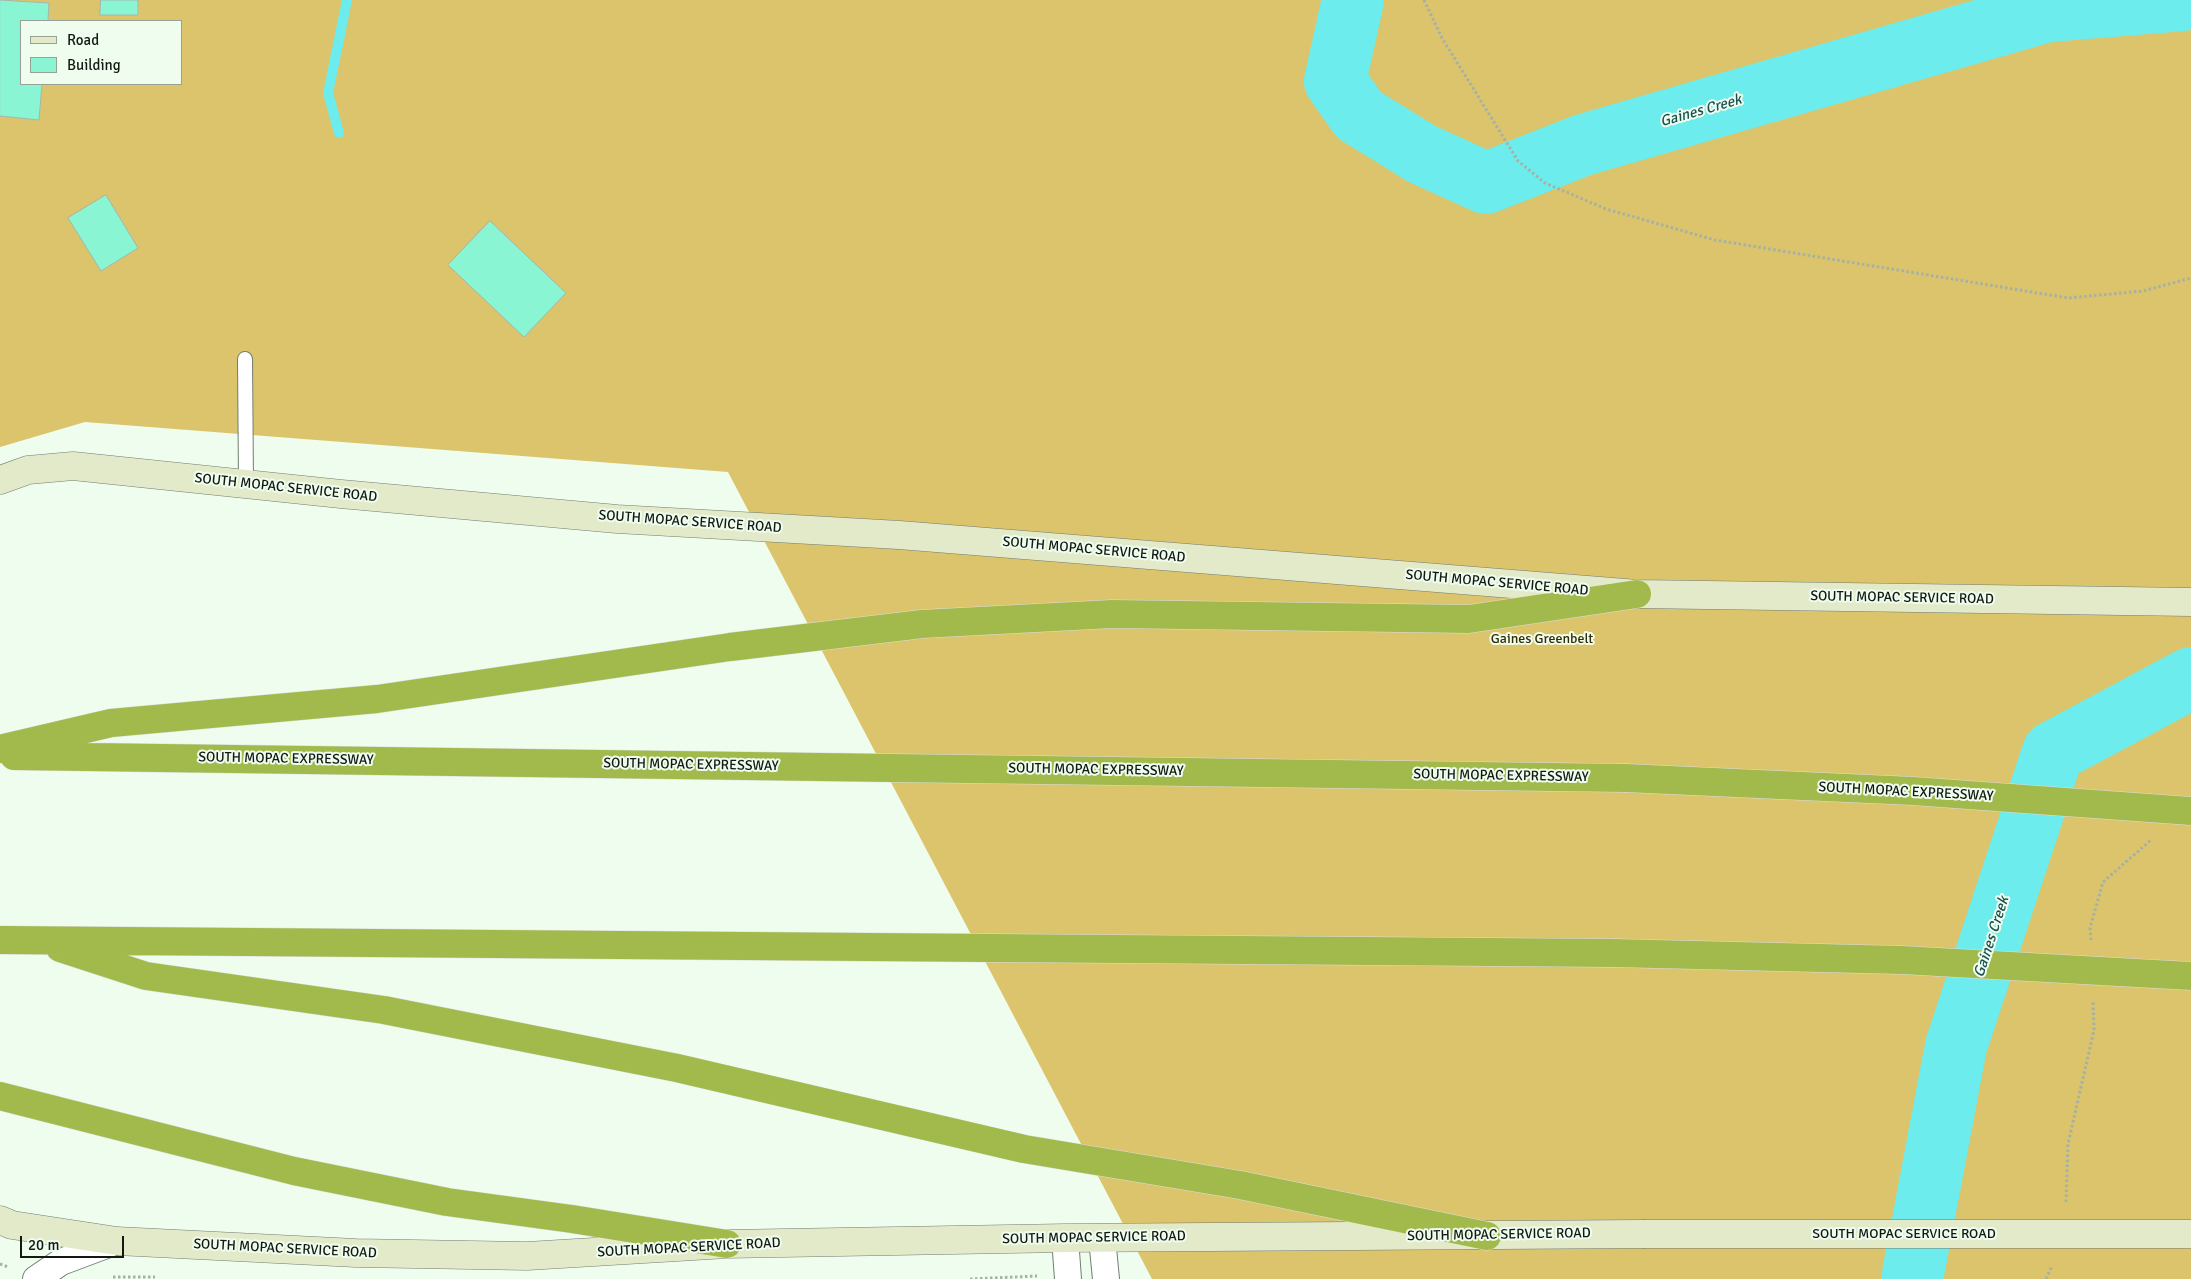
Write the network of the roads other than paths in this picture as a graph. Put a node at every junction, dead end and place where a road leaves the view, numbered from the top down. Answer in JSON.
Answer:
{"nodes":[{"id":1,"x":245,"y":359,"type":"dead end"},
{"id":2,"x":0,"y":480,"type":"edge"},
{"id":3,"x":246,"y":484,"type":"junction"},
{"id":4,"x":1638,"y":594,"type":"junction"},
{"id":5,"x":2191,"y":602,"type":"edge"},
{"id":6,"x":0,"y":749,"type":"edge"},
{"id":7,"x":0,"y":756,"type":"edge"},
{"id":8,"x":2191,"y":812,"type":"edge"},
{"id":9,"x":0,"y":940,"type":"edge"},
{"id":10,"x":37,"y":940,"type":"junction"},
{"id":11,"x":2191,"y":976,"type":"edge"},
{"id":12,"x":0,"y":1096,"type":"edge"},
{"id":13,"x":0,"y":1220,"type":"edge"},
{"id":14,"x":2191,"y":1234,"type":"edge"},
{"id":15,"x":1487,"y":1236,"type":"junction"},
{"id":16,"x":1065,"y":1238,"type":"junction"},
{"id":17,"x":1102,"y":1238,"type":"junction"},
{"id":18,"x":117,"y":1241,"type":"junction"},
{"id":19,"x":727,"y":1244,"type":"junction"},
{"id":20,"x":36,"y":1279,"type":"edge"},
{"id":21,"x":1068,"y":1279,"type":"edge"},
{"id":22,"x":1106,"y":1279,"type":"edge"}],
"edges":[{"from":1,"to":3,"type":"lane"},
{"from":2,"to":3,"type":"main road","name":"SOUTH MOPAC SERVICE ROAD"},
{"from":3,"to":4,"type":"main road","name":"SOUTH MOPAC SERVICE ROAD"},
{"from":4,"to":5,"type":"main road","name":"SOUTH MOPAC SERVICE ROAD"},
{"from":4,"to":6,"type":"highway"},
{"from":7,"to":8,"type":"highway","name":"SOUTH MOPAC EXPRESSWAY","bridge":true},
{"from":9,"to":10,"type":"highway"},
{"from":10,"to":11,"type":"highway","bridge":true},
{"from":10,"to":15,"type":"highway"},
{"from":12,"to":19,"type":"highway"},
{"from":13,"to":18,"type":"main road","name":"SOUTH MOPAC SERVICE ROAD"},
{"from":14,"to":15,"type":"main road","name":"SOUTH MOPAC SERVICE ROAD","bridge":true},
{"from":15,"to":17,"type":"main road","name":"SOUTH MOPAC SERVICE ROAD"},
{"from":16,"to":17,"type":"main road","name":"SOUTH MOPAC SERVICE ROAD"},
{"from":16,"to":19,"type":"main road","name":"SOUTH MOPAC SERVICE ROAD"},
{"from":16,"to":21,"type":"street"},
{"from":17,"to":22,"type":"street"},
{"from":18,"to":19,"type":"main road","name":"SOUTH MOPAC SERVICE ROAD"},
{"from":18,"to":20,"type":"street"}]}
